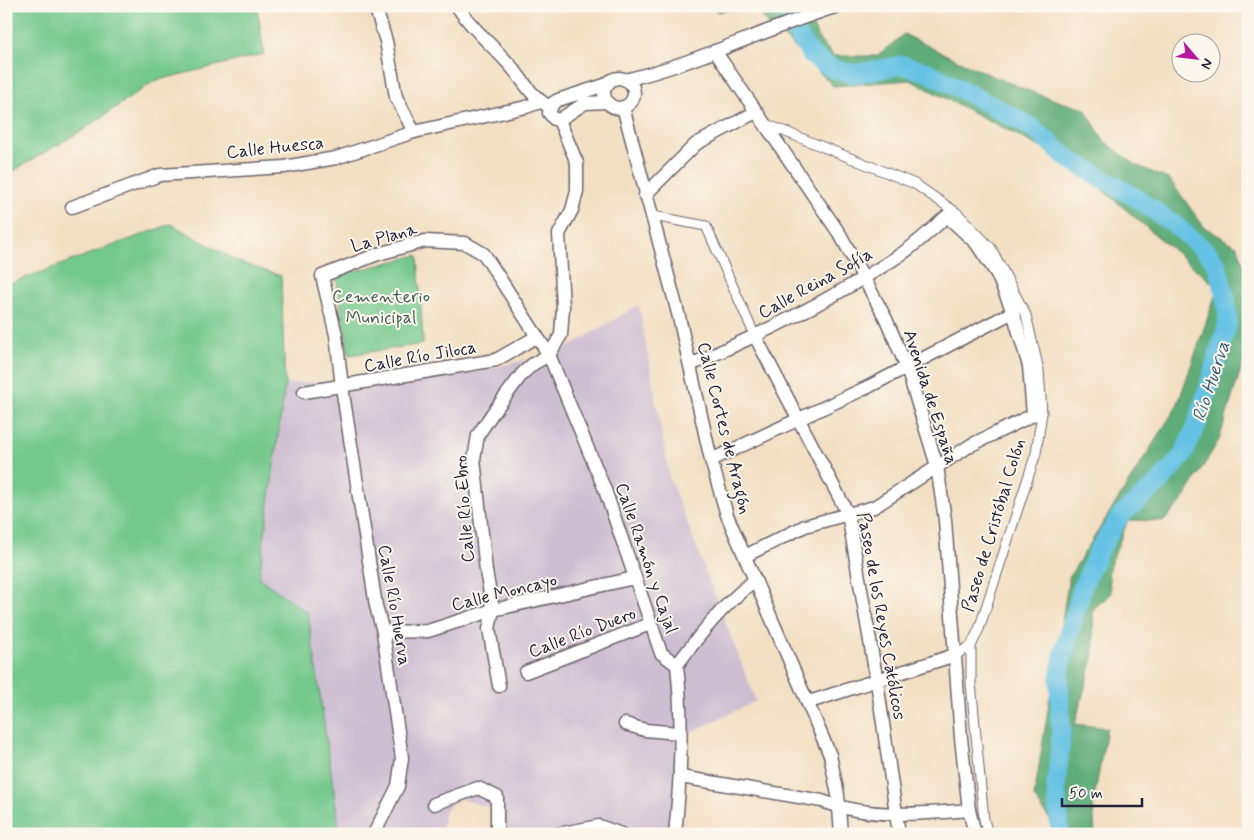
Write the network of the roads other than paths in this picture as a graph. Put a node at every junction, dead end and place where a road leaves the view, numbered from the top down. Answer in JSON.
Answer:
{"nodes":[{"id":1,"x":375,"y":6,"type":"edge"},
{"id":2,"x":457,"y":6,"type":"edge"},
{"id":3,"x":838,"y":6,"type":"edge"},
{"id":4,"x":715,"y":51,"type":"junction"},
{"id":5,"x":658,"y":72,"type":"junction"},
{"id":6,"x":625,"y":80,"type":"junction"},
{"id":7,"x":608,"y":84,"type":"junction"},
{"id":8,"x":634,"y":94,"type":"junction"},
{"id":9,"x":607,"y":102,"type":"junction"},
{"id":10,"x":545,"y":104,"type":"junction"},
{"id":11,"x":623,"y":107,"type":"junction"},
{"id":12,"x":756,"y":112,"type":"junction"},
{"id":13,"x":559,"y":120,"type":"junction"},
{"id":14,"x":763,"y":123,"type":"junction"},
{"id":15,"x":414,"y":132,"type":"junction"},
{"id":16,"x":645,"y":196,"type":"junction"},
{"id":17,"x":72,"y":207,"type":"dead end"},
{"id":18,"x":653,"y":216,"type":"junction"},
{"id":19,"x":947,"y":216,"type":"joint"},
{"id":20,"x":322,"y":276,"type":"joint"},
{"id":21,"x":862,"y":278,"type":"junction"},
{"id":22,"x":1013,"y":312,"type":"junction"},
{"id":23,"x":755,"y":336,"type":"junction"},
{"id":24,"x":536,"y":337,"type":"junction"},
{"id":25,"x":549,"y":355,"type":"junction"},
{"id":26,"x":690,"y":365,"type":"junction"},
{"id":27,"x":907,"y":368,"type":"junction"},
{"id":28,"x":342,"y":387,"type":"junction"},
{"id":29,"x":304,"y":392,"type":"dead end"},
{"id":30,"x":799,"y":417,"type":"junction"},
{"id":31,"x":711,"y":460,"type":"junction"},
{"id":32,"x":937,"y":466,"type":"junction"},
{"id":33,"x":848,"y":514,"type":"junction"},
{"id":34,"x":745,"y":556,"type":"junction"},
{"id":35,"x":634,"y":578,"type":"junction"},
{"id":36,"x":755,"y":580,"type":"junction"},
{"id":37,"x":493,"y":610,"type":"junction"},
{"id":38,"x":650,"y":624,"type":"junction"},
{"id":39,"x":383,"y":632,"type":"junction"},
{"id":40,"x":971,"y":646,"type":"junction"},
{"id":41,"x":955,"y":654,"type":"junction"},
{"id":42,"x":677,"y":665,"type":"junction"},
{"id":43,"x":526,"y":672,"type":"dead end"},
{"id":44,"x":877,"y":682,"type":"junction"},
{"id":45,"x":500,"y":686,"type":"dead end"},
{"id":46,"x":809,"y":702,"type":"junction"},
{"id":47,"x":625,"y":724,"type":"dead end"},
{"id":48,"x":679,"y":732,"type":"junction"},
{"id":49,"x":681,"y":777,"type":"junction"},
{"id":50,"x":434,"y":804,"type":"dead end"},
{"id":51,"x":839,"y":808,"type":"junction"},
{"id":52,"x":969,"y":810,"type":"junction"},
{"id":53,"x":897,"y":814,"type":"junction"},
{"id":54,"x":377,"y":829,"type":"edge"},
{"id":55,"x":497,"y":834,"type":"edge"},
{"id":56,"x":558,"y":834,"type":"edge"},
{"id":57,"x":621,"y":834,"type":"edge"},
{"id":58,"x":675,"y":834,"type":"edge"},
{"id":59,"x":841,"y":834,"type":"edge"},
{"id":60,"x":899,"y":834,"type":"edge"},
{"id":61,"x":975,"y":834,"type":"edge"},
{"id":62,"x":988,"y":834,"type":"edge"}],
"edges":[{"from":1,"to":15,"type":"street"},
{"from":2,"to":10,"type":"street"},
{"from":3,"to":4,"type":"street"},
{"from":4,"to":5,"type":"street"},
{"from":4,"to":12,"type":"street","name":"Avenida de España"},
{"from":5,"to":6,"type":"street"},
{"from":5,"to":8,"type":"street"},
{"from":6,"to":7,"type":"street"},
{"from":6,"to":8,"type":"street"},
{"from":7,"to":9,"type":"street"},
{"from":7,"to":10,"type":"street","name":"Calle Huesca"},
{"from":8,"to":11,"type":"street"},
{"from":9,"to":11,"type":"street"},
{"from":9,"to":13,"type":"street"},
{"from":10,"to":13,"type":"street"},
{"from":10,"to":15,"type":"street","name":"Calle Huesca"},
{"from":11,"to":16,"type":"street","name":"Calle Cortes de Aragón"},
{"from":12,"to":14,"type":"street","name":"Avenida de España"},
{"from":12,"to":16,"type":"street"},
{"from":13,"to":25,"type":"street"},
{"from":14,"to":21,"type":"street","name":"Avenida de España"},
{"from":14,"to":40,"type":"street","name":"Paseo de Cristóbal Colón"},
{"from":15,"to":17,"type":"street","name":"Calle Huesca"},
{"from":16,"to":18,"type":"street","name":"Calle Cortes de Aragón"},
{"from":18,"to":23,"type":"street"},
{"from":18,"to":26,"type":"street","name":"Calle Cortes de Aragón"},
{"from":19,"to":21,"type":"street","name":"Calle Reina Sofía"},
{"from":19,"to":22,"type":"street","name":"Paseo de Cristóbal Colón"},
{"from":20,"to":24,"type":"street","name":"La Plana"},
{"from":20,"to":28,"type":"street","name":"Calle Río Huerva"},
{"from":21,"to":23,"type":"street","name":"Calle Reina Sofía"},
{"from":21,"to":27,"type":"street","name":"Avenida de España"},
{"from":22,"to":27,"type":"street"},
{"from":22,"to":32,"type":"street","name":"Paseo de Cristóbal Colón"},
{"from":23,"to":26,"type":"street","name":"Calle Reina Sofía"},
{"from":23,"to":30,"type":"street","name":"Paseo de los Reyes Católicos"},
{"from":24,"to":25,"type":"street","name":"La Plana"},
{"from":24,"to":28,"type":"street","name":"Calle Río Jiloca"},
{"from":25,"to":35,"type":"street","name":"Calle Ramón y Cajal"},
{"from":25,"to":37,"type":"street","name":"Calle Río Ebro"},
{"from":26,"to":31,"type":"street","name":"Calle Cortes de Aragón"},
{"from":27,"to":30,"type":"street"},
{"from":27,"to":32,"type":"street","name":"Avenida de España"},
{"from":28,"to":29,"type":"street","name":"Calle Río Jiloca"},
{"from":28,"to":39,"type":"street","name":"Calle Río Huerva"},
{"from":30,"to":31,"type":"street"},
{"from":30,"to":33,"type":"street","name":"Paseo de los Reyes Católicos"},
{"from":31,"to":34,"type":"street","name":"Calle Cortes de Aragón"},
{"from":32,"to":33,"type":"street"},
{"from":32,"to":41,"type":"street","name":"Avenida de España"},
{"from":33,"to":34,"type":"street"},
{"from":33,"to":44,"type":"street","name":"Paseo de los Reyes Católicos"},
{"from":34,"to":36,"type":"street","name":"Calle Cortes de Aragón"},
{"from":35,"to":37,"type":"street","name":"Calle Moncayo"},
{"from":35,"to":38,"type":"street","name":"Calle Ramón y Cajal"},
{"from":36,"to":42,"type":"street"},
{"from":36,"to":46,"type":"street","name":"Calle Cortes de Aragón"},
{"from":37,"to":39,"type":"street","name":"Calle Moncayo"},
{"from":37,"to":45,"type":"street","name":"Calle Río Ebro"},
{"from":38,"to":42,"type":"street","name":"Calle Ramón y Cajal"},
{"from":38,"to":43,"type":"street","name":"Calle Río Duero"},
{"from":39,"to":54,"type":"street","name":"Calle Río Huerva"},
{"from":40,"to":41,"type":"street"},
{"from":40,"to":62,"type":"street"},
{"from":41,"to":44,"type":"street"},
{"from":41,"to":52,"type":"street","name":"Avenida de España"},
{"from":42,"to":48,"type":"street"},
{"from":44,"to":46,"type":"street"},
{"from":44,"to":53,"type":"street","name":"Paseo de los Reyes Católicos"},
{"from":46,"to":51,"type":"street","name":"Calle Cortes de Aragón"},
{"from":47,"to":48,"type":"street"},
{"from":48,"to":49,"type":"street"},
{"from":49,"to":51,"type":"street"},
{"from":49,"to":58,"type":"street"},
{"from":50,"to":55,"type":"street"},
{"from":51,"to":53,"type":"street"},
{"from":51,"to":59,"type":"street","name":"Calle Cortes de Aragón"},
{"from":52,"to":53,"type":"street"},
{"from":52,"to":61,"type":"street","name":"Avenida de España"},
{"from":53,"to":60,"type":"street","name":"Paseo de los Reyes Católicos"},
{"from":56,"to":57,"type":"street"}]}
